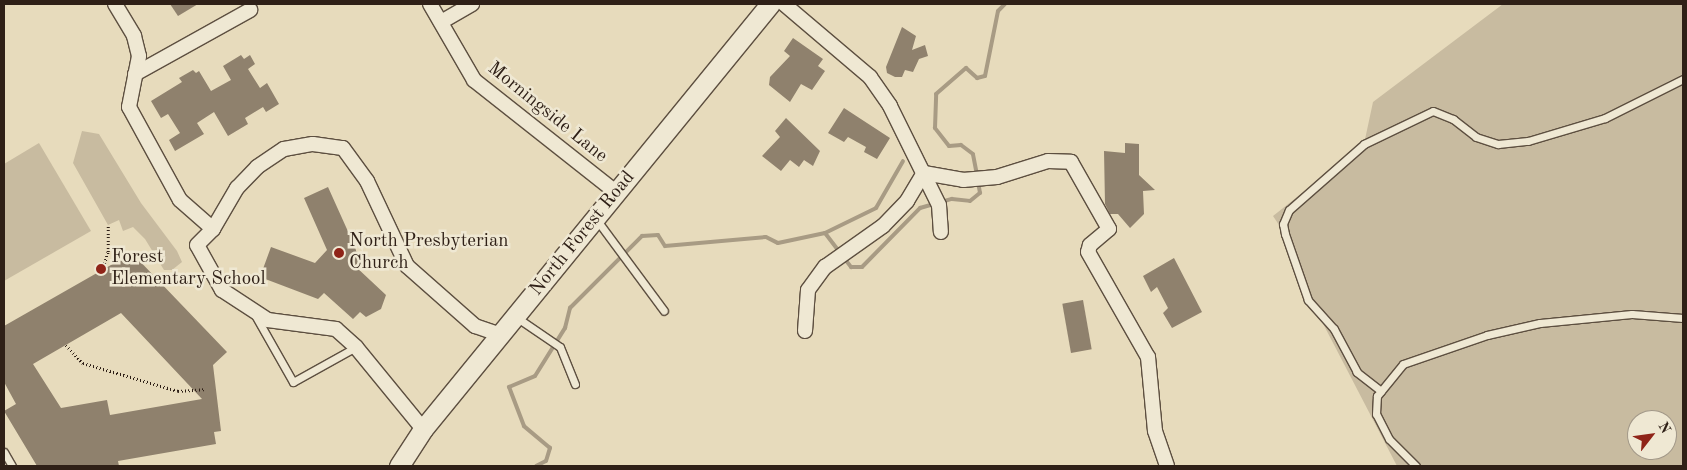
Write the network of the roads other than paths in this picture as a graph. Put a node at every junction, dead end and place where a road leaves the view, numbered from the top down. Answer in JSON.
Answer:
{"nodes":[{"id":1,"x":115,"y":4,"type":"edge"},
{"id":2,"x":430,"y":4,"type":"edge"},
{"id":3,"x":472,"y":4,"type":"edge"},
{"id":4,"x":770,"y":4,"type":"edge"},
{"id":5,"x":784,"y":4,"type":"edge"},
{"id":6,"x":250,"y":10,"type":"dead end"},
{"id":7,"x":441,"y":22,"type":"junction"},
{"id":8,"x":135,"y":74,"type":"junction"},
{"id":9,"x":1683,"y":79,"type":"edge"},
{"id":10,"x":924,"y":173,"type":"junction"},
{"id":11,"x":617,"y":193,"type":"junction"},
{"id":12,"x":596,"y":219,"type":"junction"},
{"id":13,"x":213,"y":229,"type":"junction"},
{"id":14,"x":940,"y":232,"type":"dead end"},
{"id":15,"x":664,"y":311,"type":"dead end"},
{"id":16,"x":254,"y":313,"type":"junction"},
{"id":17,"x":516,"y":317,"type":"junction"},
{"id":18,"x":1683,"y":318,"type":"edge"},
{"id":19,"x":805,"y":331,"type":"dead end"},
{"id":20,"x":501,"y":335,"type":"junction"},
{"id":21,"x":356,"y":347,"type":"junction"},
{"id":22,"x":575,"y":384,"type":"dead end"},
{"id":23,"x":1381,"y":391,"type":"junction"},
{"id":24,"x":423,"y":429,"type":"junction"},
{"id":25,"x":4,"y":452,"type":"edge"},
{"id":26,"x":12,"y":466,"type":"edge"},
{"id":27,"x":399,"y":466,"type":"edge"},
{"id":28,"x":1167,"y":466,"type":"edge"},
{"id":29,"x":1416,"y":466,"type":"edge"}],
"edges":[{"from":1,"to":8,"type":"street"},
{"from":2,"to":7,"type":"street","name":"Morningside Lane"},
{"from":3,"to":7,"type":"street"},
{"from":4,"to":11,"type":"main road","name":"North Forest Road"},
{"from":5,"to":10,"type":"street"},
{"from":6,"to":8,"type":"street"},
{"from":7,"to":11,"type":"street","name":"Morningside Lane"},
{"from":8,"to":13,"type":"street"},
{"from":9,"to":23,"type":"lane"},
{"from":10,"to":14,"type":"street"},
{"from":10,"to":19,"type":"street"},
{"from":10,"to":28,"type":"street"},
{"from":11,"to":12,"type":"main road","name":"North Forest Road"},
{"from":12,"to":15,"type":"lane"},
{"from":12,"to":17,"type":"main road","name":"North Forest Road"},
{"from":13,"to":16,"type":"street"},
{"from":13,"to":20,"type":"street"},
{"from":16,"to":21,"type":"street"},
{"from":16,"to":21,"type":"lane"},
{"from":17,"to":20,"type":"main road","name":"North Forest Road"},
{"from":17,"to":22,"type":"lane"},
{"from":18,"to":23,"type":"lane"},
{"from":20,"to":24,"type":"main road","name":"North Forest Road"},
{"from":21,"to":24,"type":"street"},
{"from":23,"to":29,"type":"lane"},
{"from":24,"to":27,"type":"main road","name":"North Forest Road"},
{"from":25,"to":26,"type":"lane"}]}
